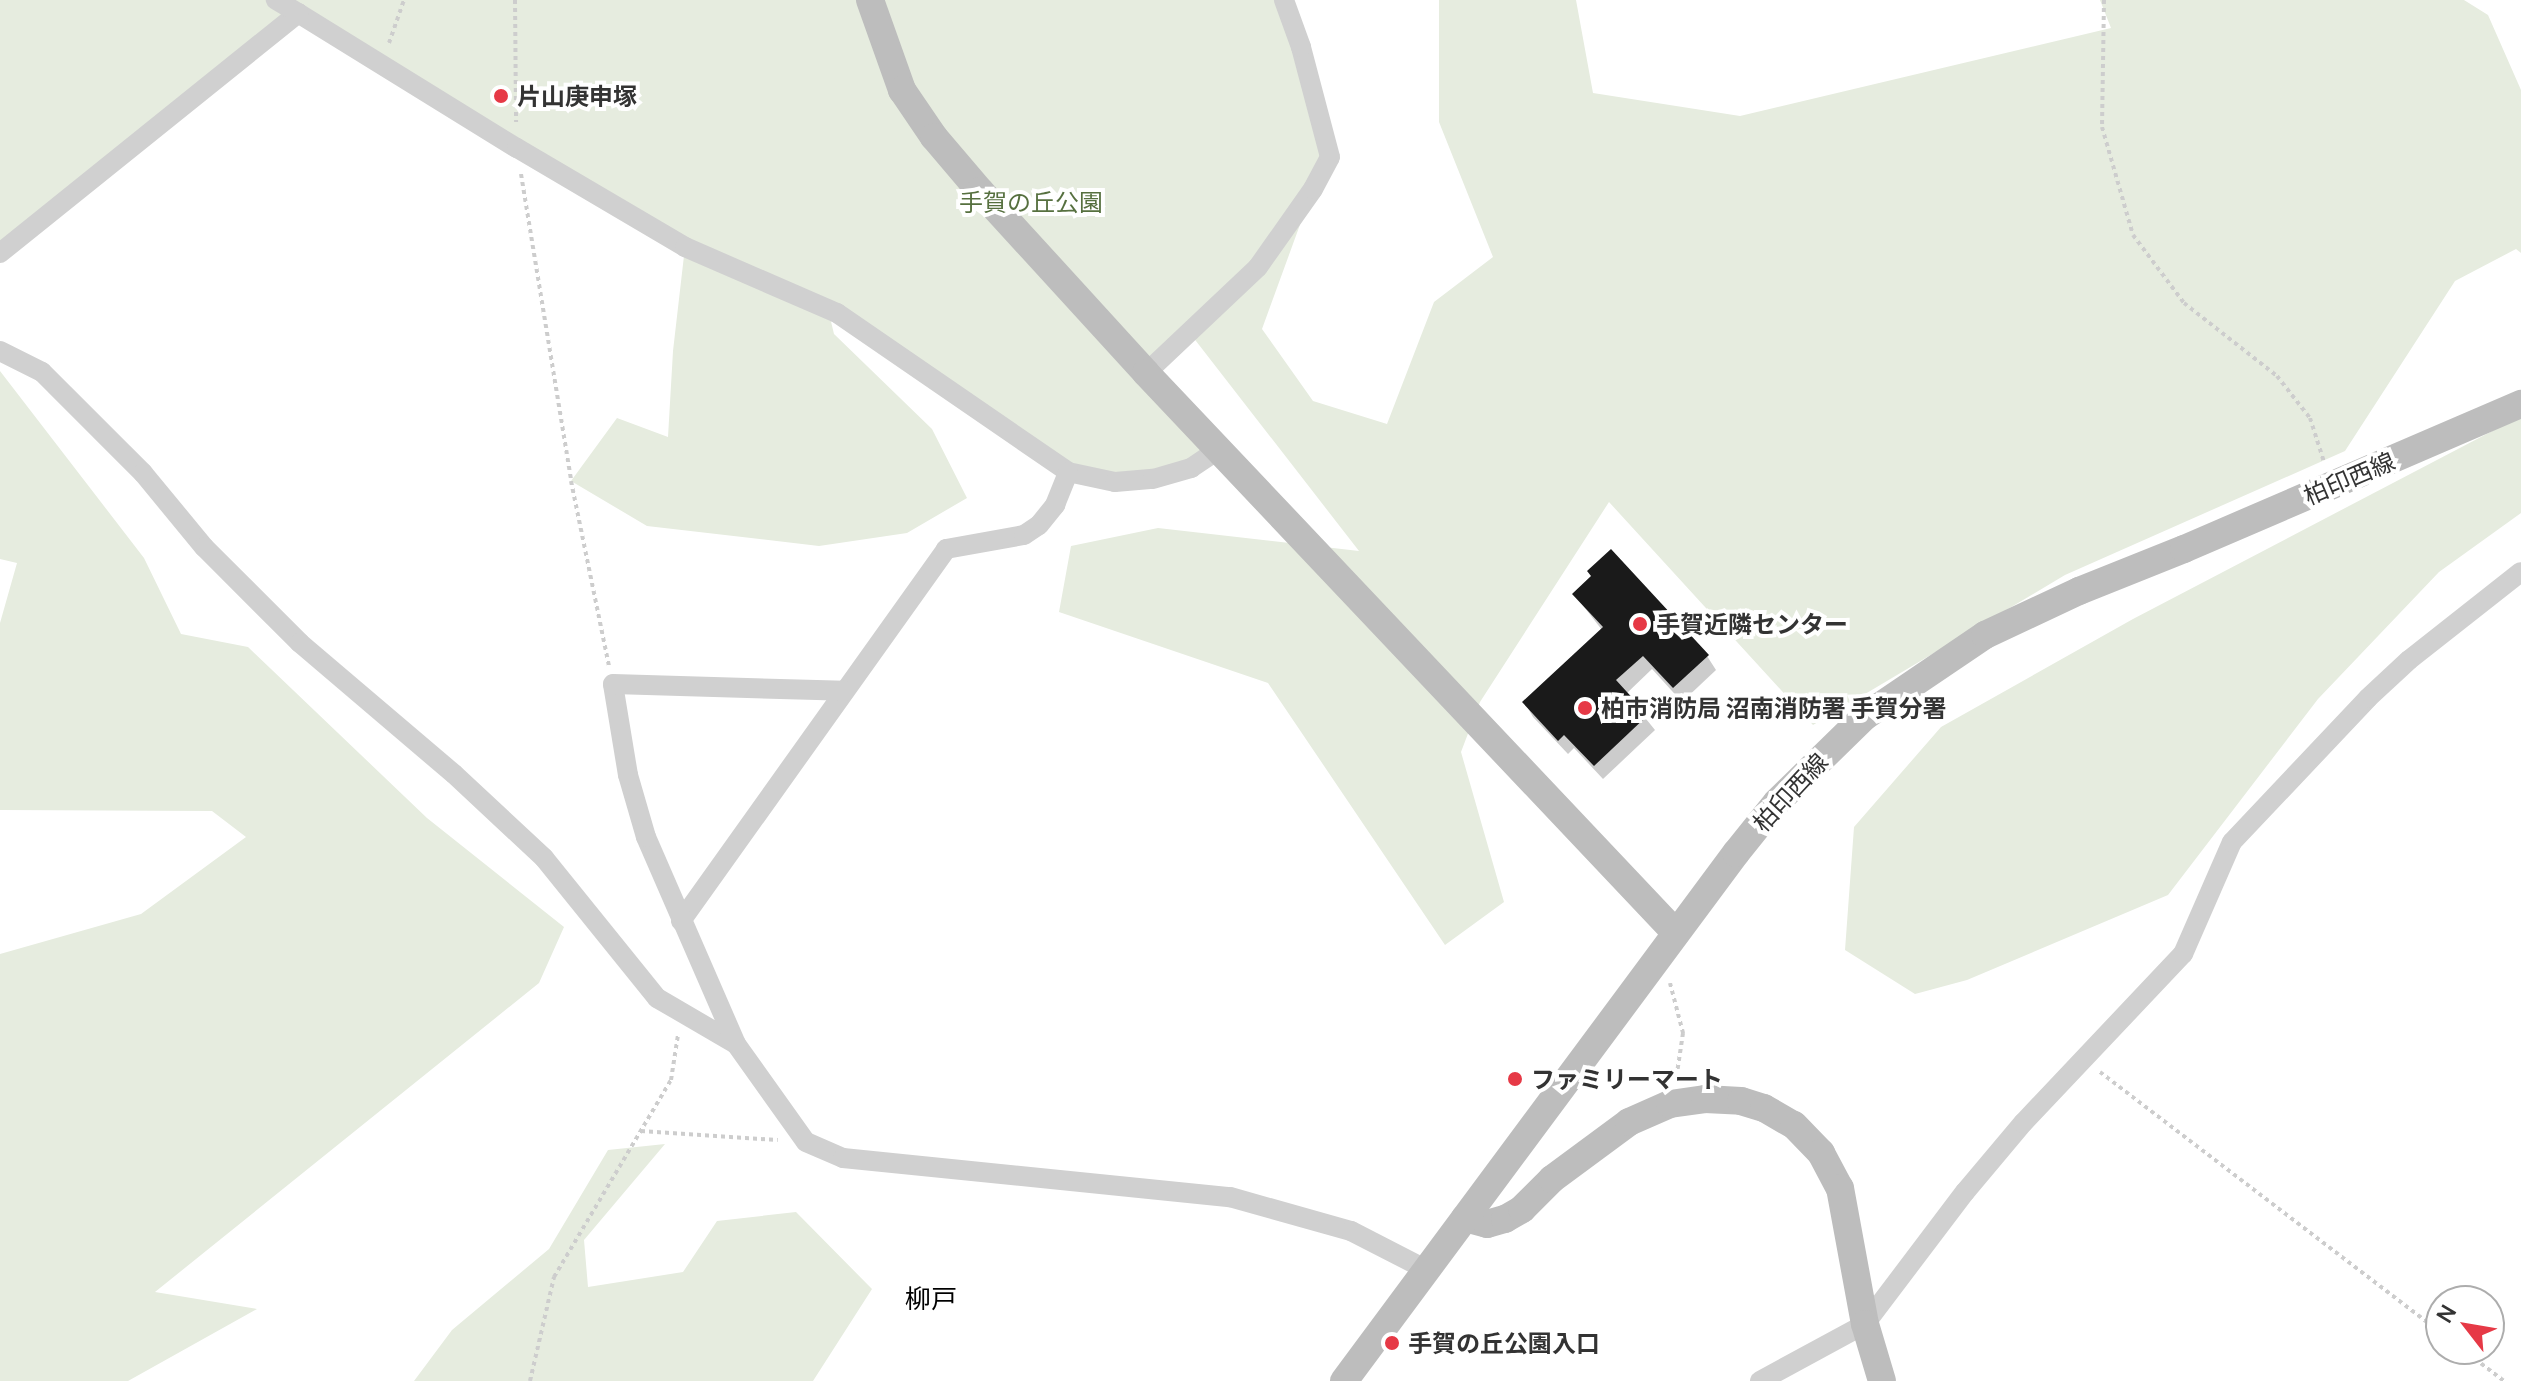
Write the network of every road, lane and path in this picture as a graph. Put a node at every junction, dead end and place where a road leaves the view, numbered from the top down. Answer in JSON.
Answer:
{"nodes":[{"id":1,"x":276,"y":0,"type":"edge"},
{"id":2,"x":404,"y":0,"type":"edge"},
{"id":3,"x":515,"y":0,"type":"edge"},
{"id":4,"x":870,"y":0,"type":"edge"},
{"id":5,"x":1284,"y":0,"type":"edge"},
{"id":6,"x":2104,"y":0,"type":"edge"},
{"id":7,"x":298,"y":13,"type":"junction"},
{"id":8,"x":382,"y":65,"type":"junction"},
{"id":9,"x":517,"y":148,"type":"junction"},
{"id":10,"x":0,"y":253,"type":"edge"},
{"id":11,"x":0,"y":351,"type":"edge"},
{"id":12,"x":1146,"y":373,"type":"junction"},
{"id":13,"x":2521,"y":404,"type":"edge"},
{"id":14,"x":1218,"y":450,"type":"junction"},
{"id":15,"x":1068,"y":472,"type":"junction"},
{"id":16,"x":2332,"y":485,"type":"junction"},
{"id":17,"x":2521,"y":572,"type":"edge"},
{"id":18,"x":613,"y":684,"type":"junction"},
{"id":19,"x":844,"y":691,"type":"junction"},
{"id":20,"x":681,"y":921,"type":"junction"},
{"id":21,"x":1667,"y":944,"type":"junction"},
{"id":22,"x":682,"y":1012,"type":"junction"},
{"id":23,"x":736,"y":1044,"type":"junction"},
{"id":24,"x":2084,"y":1059,"type":"junction"},
{"id":25,"x":1670,"y":1104,"type":"junction"},
{"id":26,"x":641,"y":1131,"type":"junction"},
{"id":27,"x":806,"y":1142,"type":"junction"},
{"id":28,"x":1465,"y":1218,"type":"junction"},
{"id":29,"x":1425,"y":1269,"type":"junction"},
{"id":30,"x":2425,"y":1321,"type":"edge"},
{"id":31,"x":1865,"y":1324,"type":"junction"},
{"id":32,"x":2483,"y":1365,"type":"edge"},
{"id":33,"x":530,"y":1381,"type":"edge"},
{"id":34,"x":1344,"y":1381,"type":"edge"},
{"id":35,"x":1760,"y":1381,"type":"edge"},
{"id":36,"x":1882,"y":1381,"type":"edge"},
{"id":37,"x":2504,"y":1381,"type":"edge"}],
"edges":[{"from":1,"to":7,"type":"street"},
{"from":2,"to":8,"type":"path"},
{"from":3,"to":9,"type":"path"},
{"from":4,"to":12,"type":"street"},
{"from":5,"to":12,"type":"street"},
{"from":6,"to":16,"type":"path"},
{"from":7,"to":8,"type":"street"},
{"from":7,"to":10,"type":"street"},
{"from":8,"to":9,"type":"street"},
{"from":9,"to":15,"type":"street"},
{"from":9,"to":18,"type":"path"},
{"from":11,"to":22,"type":"street"},
{"from":12,"to":14,"type":"street"},
{"from":13,"to":16,"type":"street","name":"柏印西線"},
{"from":14,"to":15,"type":"street"},
{"from":14,"to":21,"type":"street"},
{"from":15,"to":19,"type":"street"},
{"from":16,"to":21,"type":"street","name":"柏印西線"},
{"from":17,"to":24,"type":"street"},
{"from":18,"to":19,"type":"street"},
{"from":18,"to":20,"type":"street"},
{"from":19,"to":20,"type":"street"},
{"from":20,"to":23,"type":"street"},
{"from":21,"to":25,"type":"path"},
{"from":21,"to":28,"type":"street","name":"柏印西線"},
{"from":22,"to":23,"type":"street"},
{"from":22,"to":26,"type":"path"},
{"from":23,"to":27,"type":"street"},
{"from":24,"to":30,"type":"path"},
{"from":24,"to":31,"type":"street"},
{"from":25,"to":28,"type":"street"},
{"from":25,"to":31,"type":"street"},
{"from":26,"to":27,"type":"path"},
{"from":26,"to":33,"type":"path"},
{"from":27,"to":29,"type":"street"},
{"from":28,"to":29,"type":"street","name":"柏印西線"},
{"from":29,"to":34,"type":"street","name":"柏印西線"},
{"from":31,"to":35,"type":"street"},
{"from":31,"to":36,"type":"street"},
{"from":32,"to":37,"type":"path"}]}
